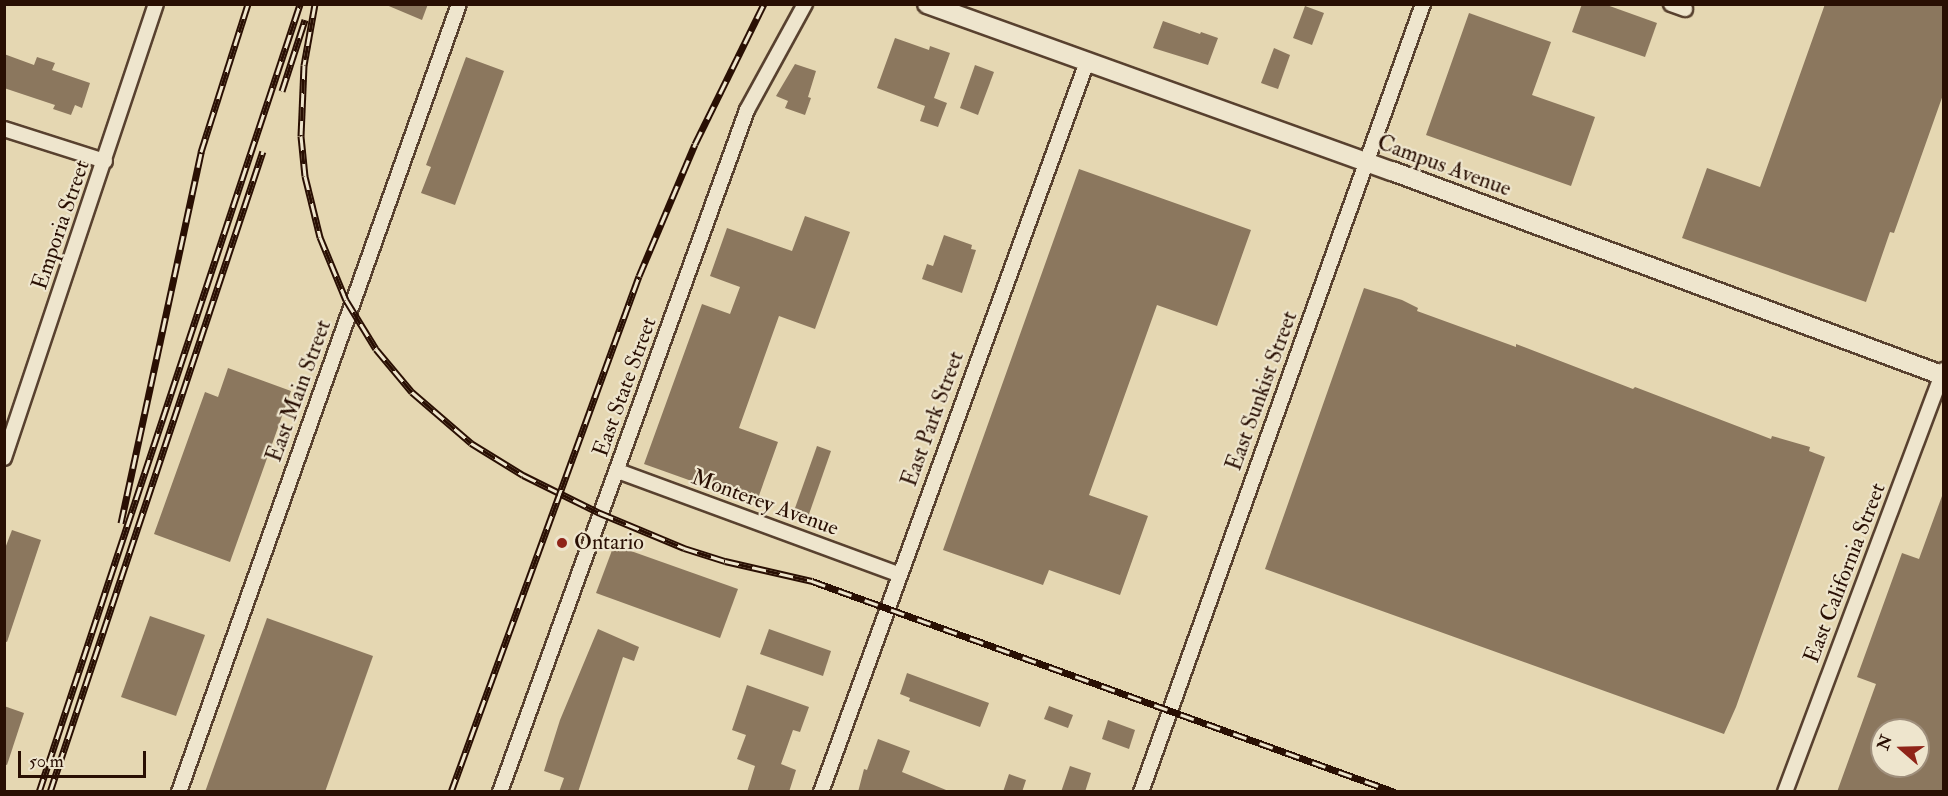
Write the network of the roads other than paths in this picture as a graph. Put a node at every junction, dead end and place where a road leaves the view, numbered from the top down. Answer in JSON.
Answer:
{"nodes":[{"id":1,"x":156,"y":4,"type":"edge"},
{"id":2,"x":459,"y":4,"type":"edge"},
{"id":3,"x":805,"y":4,"type":"edge"},
{"id":4,"x":927,"y":4,"type":"edge"},
{"id":5,"x":1423,"y":4,"type":"edge"},
{"id":6,"x":1087,"y":62,"type":"junction"},
{"id":7,"x":4,"y":129,"type":"edge"},
{"id":8,"x":105,"y":161,"type":"junction"},
{"id":9,"x":1367,"y":162,"type":"junction"},
{"id":10,"x":1943,"y":374,"type":"edge"},
{"id":11,"x":4,"y":458,"type":"edge"},
{"id":12,"x":618,"y":471,"type":"junction"},
{"id":13,"x":898,"y":574,"type":"junction"},
{"id":14,"x":179,"y":792,"type":"edge"},
{"id":15,"x":500,"y":792,"type":"edge"},
{"id":16,"x":821,"y":792,"type":"edge"},
{"id":17,"x":1141,"y":792,"type":"edge"},
{"id":18,"x":1785,"y":792,"type":"edge"}],
"edges":[{"from":1,"to":8,"type":"street","name":"Emporia Street"},
{"from":2,"to":14,"type":"street","name":"East Main Street"},
{"from":3,"to":12,"type":"street","name":"East State Street"},
{"from":4,"to":6,"type":"street","name":"Campus Avenue"},
{"from":5,"to":9,"type":"street","name":"East Sunkist Street"},
{"from":6,"to":9,"type":"street","name":"Campus Avenue"},
{"from":6,"to":13,"type":"street","name":"East Park Street"},
{"from":7,"to":8,"type":"street"},
{"from":8,"to":11,"type":"street","name":"Emporia Street"},
{"from":9,"to":10,"type":"street","name":"Campus Avenue"},
{"from":9,"to":17,"type":"street","name":"East Sunkist Street"},
{"from":10,"to":18,"type":"street","name":"East California Street"},
{"from":12,"to":13,"type":"street","name":"Monterey Avenue"},
{"from":12,"to":15,"type":"street","name":"East State Street"},
{"from":13,"to":16,"type":"street","name":"East Park Street"}]}
